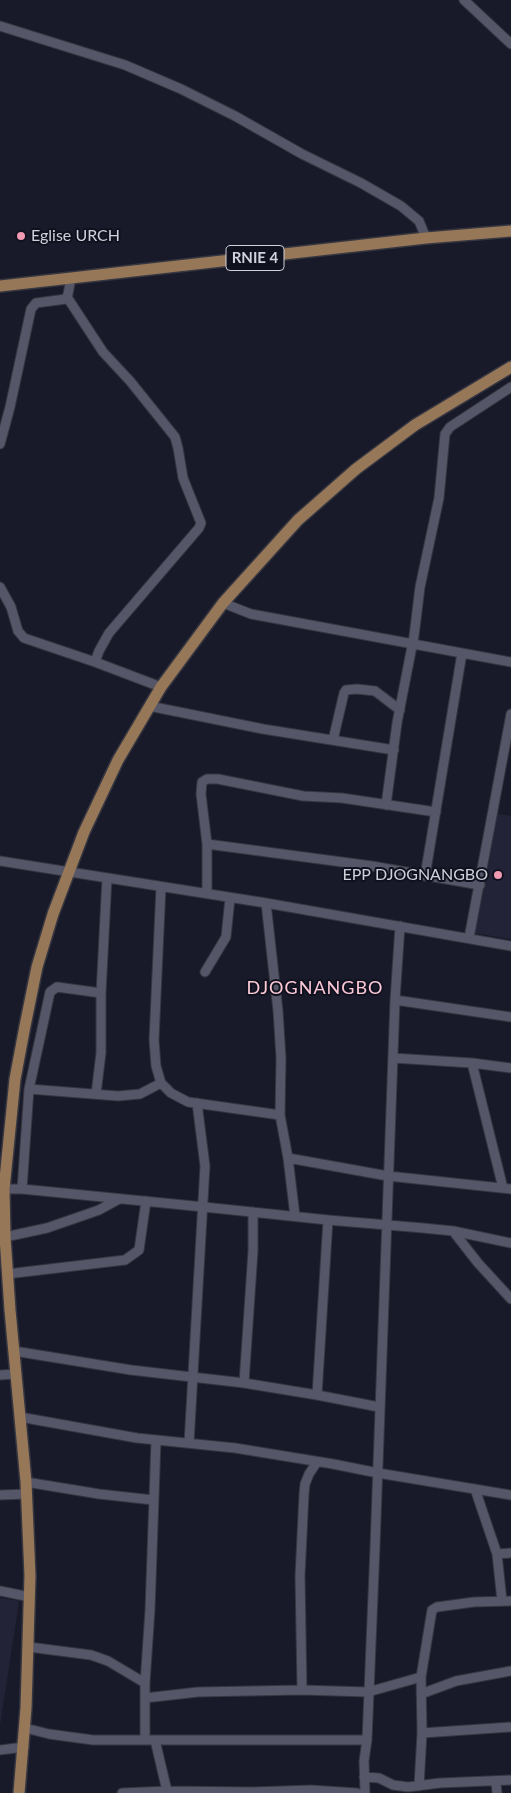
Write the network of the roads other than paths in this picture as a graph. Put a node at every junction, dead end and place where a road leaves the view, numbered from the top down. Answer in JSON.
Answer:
{"nodes":[{"id":1,"x":464,"y":0,"type":"edge"},
{"id":2,"x":0,"y":26,"type":"edge"},
{"id":3,"x":509,"y":38,"type":"edge"},
{"id":4,"x":511,"y":231,"type":"edge"},
{"id":5,"x":426,"y":238,"type":"junction"},
{"id":6,"x":71,"y":278,"type":"junction"},
{"id":7,"x":0,"y":286,"type":"edge"},
{"id":8,"x":67,"y":297,"type":"junction"},
{"id":9,"x":511,"y":367,"type":"edge"},
{"id":10,"x":511,"y":387,"type":"edge"},
{"id":11,"x":0,"y":440,"type":"edge"},
{"id":12,"x":0,"y":444,"type":"edge"},
{"id":13,"x":0,"y":586,"type":"edge"},
{"id":14,"x":223,"y":603,"type":"junction"},
{"id":15,"x":412,"y":644,"type":"junction"},
{"id":16,"x":462,"y":653,"type":"junction"},
{"id":17,"x":95,"y":662,"type":"junction"},
{"id":18,"x":511,"y":662,"type":"edge"},
{"id":19,"x":161,"y":687,"type":"junction"},
{"id":20,"x":148,"y":706,"type":"junction"},
{"id":21,"x":400,"y":710,"type":"junction"},
{"id":22,"x":511,"y":720,"type":"edge"},
{"id":23,"x":333,"y":740,"type":"junction"},
{"id":24,"x":394,"y":750,"type":"junction"},
{"id":25,"x":386,"y":805,"type":"junction"},
{"id":26,"x":436,"y":812,"type":"junction"},
{"id":27,"x":207,"y":844,"type":"junction"},
{"id":28,"x":0,"y":861,"type":"edge"},
{"id":29,"x":68,"y":872,"type":"junction"},
{"id":30,"x":425,"y":876,"type":"junction"},
{"id":31,"x":107,"y":878,"type":"junction"},
{"id":32,"x":480,"y":885,"type":"junction"},
{"id":33,"x":161,"y":887,"type":"junction"},
{"id":34,"x":207,"y":893,"type":"junction"},
{"id":35,"x":230,"y":898,"type":"junction"},
{"id":36,"x":266,"y":903,"type":"junction"},
{"id":37,"x":400,"y":926,"type":"junction"},
{"id":38,"x":470,"y":938,"type":"junction"},
{"id":39,"x":511,"y":946,"type":"edge"},
{"id":40,"x":205,"y":972,"type":"dead end"},
{"id":41,"x":101,"y":993,"type":"junction"},
{"id":42,"x":395,"y":1000,"type":"junction"},
{"id":43,"x":511,"y":1017,"type":"edge"},
{"id":44,"x":393,"y":1058,"type":"junction"},
{"id":45,"x":472,"y":1063,"type":"junction"},
{"id":46,"x":511,"y":1068,"type":"edge"},
{"id":47,"x":161,"y":1083,"type":"junction"},
{"id":48,"x":29,"y":1089,"type":"junction"},
{"id":49,"x":96,"y":1094,"type":"junction"},
{"id":50,"x":197,"y":1103,"type":"junction"},
{"id":51,"x":280,"y":1115,"type":"junction"},
{"id":52,"x":288,"y":1158,"type":"junction"},
{"id":53,"x":388,"y":1176,"type":"junction"},
{"id":54,"x":4,"y":1189,"type":"junction"},
{"id":55,"x":22,"y":1189,"type":"junction"},
{"id":56,"x":507,"y":1189,"type":"edge"},
{"id":57,"x":120,"y":1199,"type":"junction"},
{"id":58,"x":146,"y":1201,"type":"junction"},
{"id":59,"x":204,"y":1206,"type":"junction"},
{"id":60,"x":253,"y":1212,"type":"junction"},
{"id":61,"x":295,"y":1216,"type":"junction"},
{"id":62,"x":328,"y":1220,"type":"junction"},
{"id":63,"x":387,"y":1225,"type":"junction"},
{"id":64,"x":453,"y":1231,"type":"junction"},
{"id":65,"x":5,"y":1237,"type":"junction"},
{"id":66,"x":511,"y":1243,"type":"edge"},
{"id":67,"x":3,"y":1262,"type":"edge"},
{"id":68,"x":8,"y":1274,"type":"junction"},
{"id":69,"x":511,"y":1299,"type":"edge"},
{"id":70,"x":14,"y":1351,"type":"junction"},
{"id":71,"x":16,"y":1374,"type":"junction"},
{"id":72,"x":0,"y":1375,"type":"edge"},
{"id":73,"x":194,"y":1378,"type":"junction"},
{"id":74,"x":244,"y":1383,"type":"junction"},
{"id":75,"x":317,"y":1395,"type":"junction"},
{"id":76,"x":379,"y":1407,"type":"junction"},
{"id":77,"x":20,"y":1417,"type":"junction"},
{"id":78,"x":156,"y":1441,"type":"junction"},
{"id":79,"x":189,"y":1442,"type":"junction"},
{"id":80,"x":317,"y":1462,"type":"junction"},
{"id":81,"x":378,"y":1473,"type":"junction"},
{"id":82,"x":26,"y":1482,"type":"junction"},
{"id":83,"x":475,"y":1489,"type":"junction"},
{"id":84,"x":26,"y":1494,"type":"junction"},
{"id":85,"x":0,"y":1495,"type":"edge"},
{"id":86,"x":511,"y":1495,"type":"edge"},
{"id":87,"x":153,"y":1500,"type":"junction"},
{"id":88,"x":511,"y":1553,"type":"edge"},
{"id":89,"x":497,"y":1554,"type":"junction"},
{"id":90,"x":0,"y":1591,"type":"edge"},
{"id":91,"x":30,"y":1597,"type":"junction"},
{"id":92,"x":507,"y":1601,"type":"edge"},
{"id":93,"x":29,"y":1647,"type":"junction"},
{"id":94,"x":511,"y":1671,"type":"edge"},
{"id":95,"x":421,"y":1677,"type":"junction"},
{"id":96,"x":145,"y":1683,"type":"junction"},
{"id":97,"x":302,"y":1690,"type":"junction"},
{"id":98,"x":368,"y":1692,"type":"junction"},
{"id":99,"x":422,"y":1694,"type":"junction"},
{"id":100,"x":145,"y":1698,"type":"junction"},
{"id":101,"x":511,"y":1727,"type":"edge"},
{"id":102,"x":25,"y":1728,"type":"junction"},
{"id":103,"x":422,"y":1733,"type":"junction"},
{"id":104,"x":145,"y":1740,"type":"junction"},
{"id":105,"x":155,"y":1740,"type":"junction"},
{"id":106,"x":367,"y":1740,"type":"junction"},
{"id":107,"x":24,"y":1747,"type":"junction"},
{"id":108,"x":0,"y":1750,"type":"edge"},
{"id":109,"x":364,"y":1777,"type":"junction"},
{"id":110,"x":511,"y":1780,"type":"edge"},
{"id":111,"x":496,"y":1781,"type":"junction"},
{"id":112,"x":419,"y":1786,"type":"junction"},
{"id":113,"x":167,"y":1791,"type":"junction"},
{"id":114,"x":19,"y":1793,"type":"edge"},
{"id":115,"x":122,"y":1793,"type":"edge"},
{"id":116,"x":357,"y":1793,"type":"edge"},
{"id":117,"x":364,"y":1793,"type":"edge"},
{"id":118,"x":497,"y":1793,"type":"edge"}],
"edges":[{"from":1,"to":3,"type":"street"},
{"from":2,"to":5,"type":"street"},
{"from":4,"to":5,"type":"main road","number":"RNIE 4"},
{"from":5,"to":6,"type":"main road","number":"RNIE 4"},
{"from":6,"to":7,"type":"main road","number":"RNIE 4"},
{"from":6,"to":8,"type":"street"},
{"from":8,"to":11,"type":"street"},
{"from":8,"to":17,"type":"street"},
{"from":9,"to":14,"type":"main road"},
{"from":10,"to":15,"type":"street"},
{"from":11,"to":12,"type":"street"},
{"from":13,"to":17,"type":"street"},
{"from":14,"to":15,"type":"street"},
{"from":14,"to":19,"type":"main road"},
{"from":15,"to":16,"type":"street"},
{"from":15,"to":21,"type":"street"},
{"from":16,"to":18,"type":"street"},
{"from":16,"to":26,"type":"street"},
{"from":17,"to":19,"type":"street"},
{"from":19,"to":20,"type":"main road"},
{"from":20,"to":23,"type":"street"},
{"from":20,"to":29,"type":"main road"},
{"from":21,"to":23,"type":"street"},
{"from":21,"to":24,"type":"street"},
{"from":22,"to":32,"type":"street"},
{"from":23,"to":24,"type":"street"},
{"from":24,"to":25,"type":"street"},
{"from":25,"to":26,"type":"street"},
{"from":25,"to":27,"type":"street"},
{"from":26,"to":30,"type":"street"},
{"from":27,"to":30,"type":"street"},
{"from":27,"to":34,"type":"street"},
{"from":28,"to":29,"type":"street"},
{"from":29,"to":31,"type":"street"},
{"from":29,"to":54,"type":"main road"},
{"from":30,"to":32,"type":"street"},
{"from":31,"to":33,"type":"street"},
{"from":31,"to":41,"type":"street"},
{"from":32,"to":38,"type":"street"},
{"from":33,"to":34,"type":"street"},
{"from":33,"to":47,"type":"street"},
{"from":34,"to":35,"type":"street"},
{"from":35,"to":36,"type":"street"},
{"from":35,"to":40,"type":"street"},
{"from":36,"to":37,"type":"street"},
{"from":36,"to":51,"type":"street"},
{"from":37,"to":38,"type":"street"},
{"from":37,"to":42,"type":"street"},
{"from":38,"to":39,"type":"street"},
{"from":41,"to":48,"type":"street"},
{"from":41,"to":49,"type":"street"},
{"from":42,"to":43,"type":"street"},
{"from":42,"to":44,"type":"street"},
{"from":44,"to":45,"type":"street"},
{"from":44,"to":53,"type":"street"},
{"from":45,"to":46,"type":"street"},
{"from":45,"to":56,"type":"street"},
{"from":47,"to":49,"type":"street"},
{"from":47,"to":50,"type":"street"},
{"from":48,"to":49,"type":"street"},
{"from":48,"to":55,"type":"street"},
{"from":50,"to":51,"type":"street"},
{"from":50,"to":59,"type":"street"},
{"from":51,"to":52,"type":"street"},
{"from":52,"to":53,"type":"street"},
{"from":52,"to":61,"type":"street"},
{"from":53,"to":56,"type":"street"},
{"from":53,"to":63,"type":"street"},
{"from":54,"to":55,"type":"street"},
{"from":54,"to":65,"type":"main road"},
{"from":55,"to":57,"type":"street"},
{"from":57,"to":58,"type":"street"},
{"from":57,"to":65,"type":"street"},
{"from":58,"to":59,"type":"street"},
{"from":58,"to":68,"type":"street"},
{"from":59,"to":60,"type":"street"},
{"from":59,"to":73,"type":"street"},
{"from":60,"to":61,"type":"street"},
{"from":60,"to":74,"type":"street"},
{"from":61,"to":62,"type":"street"},
{"from":62,"to":63,"type":"street"},
{"from":62,"to":75,"type":"street"},
{"from":63,"to":64,"type":"street"},
{"from":63,"to":76,"type":"street"},
{"from":64,"to":66,"type":"street"},
{"from":64,"to":69,"type":"street"},
{"from":65,"to":67,"type":"main road"},
{"from":67,"to":68,"type":"main road"},
{"from":68,"to":70,"type":"main road"},
{"from":70,"to":71,"type":"main road"},
{"from":70,"to":73,"type":"street"},
{"from":71,"to":72,"type":"street"},
{"from":71,"to":77,"type":"main road"},
{"from":73,"to":74,"type":"street"},
{"from":73,"to":79,"type":"street"},
{"from":74,"to":75,"type":"street"},
{"from":75,"to":76,"type":"street"},
{"from":76,"to":81,"type":"street"},
{"from":77,"to":78,"type":"street"},
{"from":77,"to":82,"type":"main road"},
{"from":78,"to":79,"type":"street"},
{"from":78,"to":87,"type":"street"},
{"from":79,"to":80,"type":"street"},
{"from":80,"to":81,"type":"street"},
{"from":80,"to":97,"type":"street"},
{"from":81,"to":83,"type":"street"},
{"from":81,"to":98,"type":"street"},
{"from":82,"to":84,"type":"main road"},
{"from":82,"to":87,"type":"street"},
{"from":83,"to":86,"type":"street"},
{"from":83,"to":89,"type":"street"},
{"from":84,"to":85,"type":"street"},
{"from":84,"to":91,"type":"main road"},
{"from":87,"to":96,"type":"street"},
{"from":88,"to":89,"type":"street"},
{"from":89,"to":92,"type":"street"},
{"from":90,"to":91,"type":"street"},
{"from":91,"to":93,"type":"main road"},
{"from":92,"to":95,"type":"street"},
{"from":93,"to":96,"type":"street"},
{"from":93,"to":102,"type":"main road"},
{"from":94,"to":99,"type":"street"},
{"from":95,"to":98,"type":"street"},
{"from":95,"to":99,"type":"street"},
{"from":96,"to":100,"type":"street"},
{"from":97,"to":98,"type":"street"},
{"from":97,"to":100,"type":"street"},
{"from":98,"to":106,"type":"street"},
{"from":99,"to":103,"type":"street"},
{"from":100,"to":104,"type":"street"},
{"from":101,"to":103,"type":"street"},
{"from":102,"to":104,"type":"street"},
{"from":102,"to":107,"type":"main road"},
{"from":103,"to":112,"type":"street"},
{"from":104,"to":105,"type":"street"},
{"from":105,"to":106,"type":"street"},
{"from":105,"to":113,"type":"street"},
{"from":106,"to":109,"type":"street"},
{"from":107,"to":108,"type":"street"},
{"from":107,"to":114,"type":"main road"},
{"from":109,"to":112,"type":"street"},
{"from":109,"to":117,"type":"street"},
{"from":110,"to":111,"type":"street"},
{"from":111,"to":112,"type":"street"},
{"from":111,"to":118,"type":"street"},
{"from":113,"to":115,"type":"street"},
{"from":113,"to":116,"type":"street"}]}
